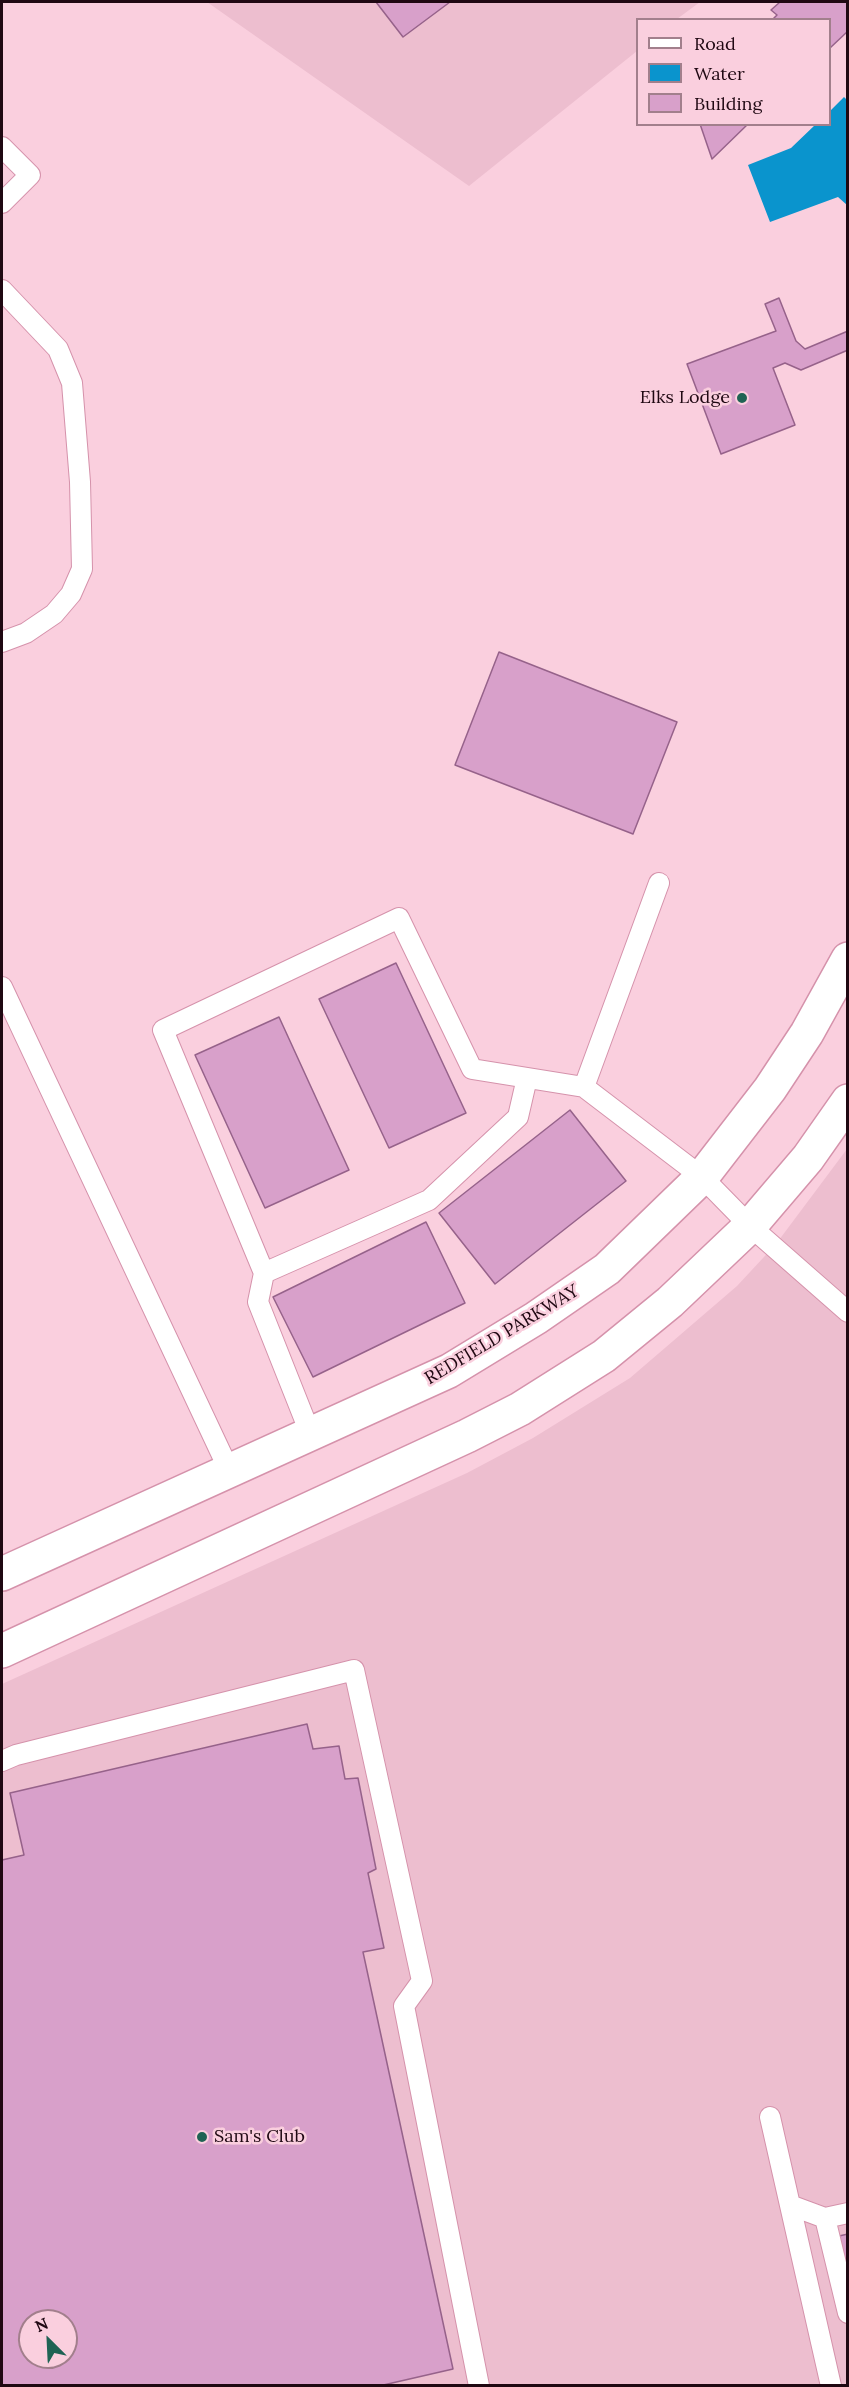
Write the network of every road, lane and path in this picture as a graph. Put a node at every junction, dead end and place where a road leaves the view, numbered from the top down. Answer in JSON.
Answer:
{"nodes":[{"id":1,"x":2,"y":147,"type":"edge"},
{"id":2,"x":2,"y":203,"type":"edge"},
{"id":3,"x":2,"y":290,"type":"edge"},
{"id":4,"x":2,"y":642,"type":"edge"},
{"id":5,"x":659,"y":883,"type":"dead end"},
{"id":6,"x":848,"y":959,"type":"edge"},
{"id":7,"x":2,"y":987,"type":"edge"},
{"id":8,"x":527,"y":1078,"type":"junction"},
{"id":9,"x":584,"y":1087,"type":"junction"},
{"id":10,"x":848,"y":1101,"type":"edge"},
{"id":11,"x":702,"y":1177,"type":"junction"},
{"id":12,"x":750,"y":1226,"type":"junction"},
{"id":13,"x":264,"y":1273,"type":"junction"},
{"id":14,"x":848,"y":1312,"type":"edge"},
{"id":15,"x":310,"y":1433,"type":"junction"},
{"id":16,"x":229,"y":1470,"type":"junction"},
{"id":17,"x":2,"y":1574,"type":"edge"},
{"id":18,"x":2,"y":1651,"type":"edge"},
{"id":19,"x":2,"y":1761,"type":"edge"},
{"id":20,"x":770,"y":2117,"type":"dead end"},
{"id":21,"x":790,"y":2205,"type":"junction"},
{"id":22,"x":848,"y":2213,"type":"edge"},
{"id":23,"x":825,"y":2218,"type":"junction"},
{"id":24,"x":848,"y":2313,"type":"edge"},
{"id":25,"x":480,"y":2385,"type":"edge"},
{"id":26,"x":831,"y":2385,"type":"edge"}],
"edges":[{"from":1,"to":2,"type":"lane"},
{"from":3,"to":4,"type":"lane"},
{"from":5,"to":9,"type":"lane"},
{"from":6,"to":11,"type":"street","name":"REDFIELD PARKWAY"},
{"from":7,"to":16,"type":"lane"},
{"from":8,"to":9,"type":"lane"},
{"from":8,"to":13,"type":"lane"},
{"from":8,"to":13,"type":"lane"},
{"from":9,"to":11,"type":"lane"},
{"from":10,"to":12,"type":"street"},
{"from":11,"to":12,"type":"lane"},
{"from":11,"to":15,"type":"street","name":"REDFIELD PARKWAY"},
{"from":12,"to":14,"type":"lane"},
{"from":12,"to":18,"type":"street"},
{"from":13,"to":15,"type":"lane"},
{"from":15,"to":16,"type":"street","name":"REDFIELD PARKWAY"},
{"from":16,"to":17,"type":"street","name":"REDFIELD PARKWAY"},
{"from":19,"to":25,"type":"lane"},
{"from":20,"to":21,"type":"lane"},
{"from":21,"to":23,"type":"lane"},
{"from":21,"to":26,"type":"lane"},
{"from":22,"to":23,"type":"lane"},
{"from":23,"to":24,"type":"lane"}]}
